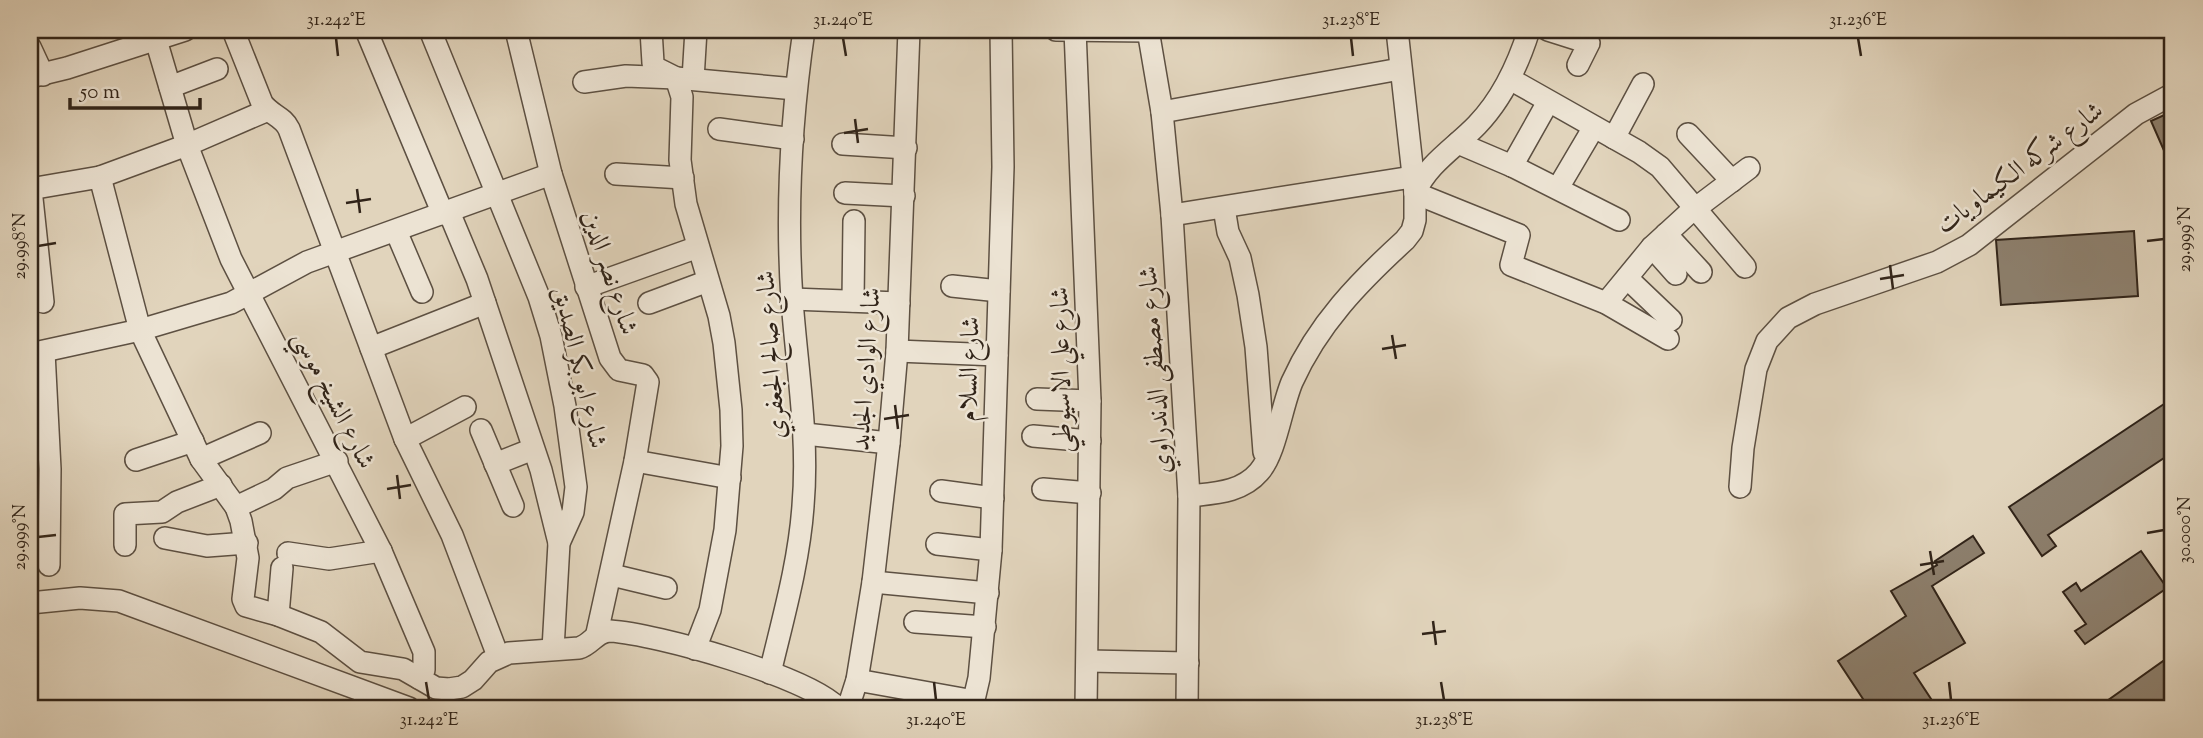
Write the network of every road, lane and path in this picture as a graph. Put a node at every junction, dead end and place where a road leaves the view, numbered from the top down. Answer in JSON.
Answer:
{"nodes":[{"id":1,"x":185,"y":30,"type":"edge"},
{"id":2,"x":233,"y":30,"type":"edge"},
{"id":3,"x":366,"y":30,"type":"edge"},
{"id":4,"x":430,"y":30,"type":"edge"},
{"id":5,"x":516,"y":30,"type":"edge"},
{"id":6,"x":651,"y":30,"type":"edge"},
{"id":7,"x":695,"y":30,"type":"edge"},
{"id":8,"x":804,"y":30,"type":"edge"},
{"id":9,"x":909,"y":30,"type":"edge"},
{"id":10,"x":1001,"y":30,"type":"edge"},
{"id":11,"x":1056,"y":30,"type":"edge"},
{"id":12,"x":1075,"y":30,"type":"edge"},
{"id":13,"x":1148,"y":30,"type":"edge"},
{"id":14,"x":1396,"y":30,"type":"edge"},
{"id":15,"x":1529,"y":30,"type":"edge"},
{"id":16,"x":1548,"y":30,"type":"edge"},
{"id":17,"x":156,"y":40,"type":"junction"},
{"id":18,"x":30,"y":47,"type":"edge"},
{"id":19,"x":1578,"y":65,"type":"dead end"},
{"id":20,"x":217,"y":69,"type":"dead end"},
{"id":21,"x":1400,"y":69,"type":"junction"},
{"id":22,"x":36,"y":76,"type":"edge"},
{"id":23,"x":684,"y":78,"type":"junction"},
{"id":24,"x":1510,"y":79,"type":"junction"},
{"id":25,"x":584,"y":82,"type":"dead end"},
{"id":26,"x":1643,"y":84,"type":"dead end"},
{"id":27,"x":170,"y":87,"type":"junction"},
{"id":28,"x":795,"y":89,"type":"junction"},
{"id":29,"x":2173,"y":94,"type":"edge"},
{"id":30,"x":1548,"y":102,"type":"junction"},
{"id":31,"x":268,"y":110,"type":"junction"},
{"id":32,"x":1162,"y":113,"type":"junction"},
{"id":33,"x":1594,"y":127,"type":"junction"},
{"id":34,"x":719,"y":129,"type":"dead end"},
{"id":35,"x":1688,"y":134,"type":"dead end"},
{"id":36,"x":1614,"y":138,"type":"junction"},
{"id":37,"x":793,"y":139,"type":"junction"},
{"id":38,"x":1458,"y":143,"type":"junction"},
{"id":39,"x":843,"y":144,"type":"dead end"},
{"id":40,"x":187,"y":145,"type":"junction"},
{"id":41,"x":906,"y":148,"type":"junction"},
{"id":42,"x":1512,"y":166,"type":"junction"},
{"id":43,"x":551,"y":174,"type":"junction"},
{"id":44,"x":616,"y":174,"type":"dead end"},
{"id":45,"x":100,"y":177,"type":"junction"},
{"id":46,"x":683,"y":178,"type":"junction"},
{"id":47,"x":1414,"y":185,"type":"junction"},
{"id":48,"x":1558,"y":188,"type":"junction"},
{"id":49,"x":30,"y":189,"type":"edge"},
{"id":50,"x":845,"y":193,"type":"dead end"},
{"id":51,"x":499,"y":194,"type":"junction"},
{"id":52,"x":904,"y":196,"type":"junction"},
{"id":53,"x":1224,"y":208,"type":"junction"},
{"id":54,"x":1695,"y":208,"type":"junction"},
{"id":55,"x":446,"y":213,"type":"junction"},
{"id":56,"x":1172,"y":215,"type":"junction"},
{"id":57,"x":1619,"y":220,"type":"dead end"},
{"id":58,"x":854,"y":221,"type":"dead end"},
{"id":59,"x":396,"y":231,"type":"junction"},
{"id":60,"x":1659,"y":241,"type":"junction"},
{"id":61,"x":698,"y":247,"type":"junction"},
{"id":62,"x":336,"y":251,"type":"junction"},
{"id":63,"x":1745,"y":267,"type":"dead end"},
{"id":64,"x":1701,"y":272,"type":"dead end"},
{"id":65,"x":1676,"y":274,"type":"dead end"},
{"id":66,"x":708,"y":282,"type":"junction"},
{"id":67,"x":952,"y":286,"type":"dead end"},
{"id":68,"x":1613,"y":286,"type":"junction"},
{"id":69,"x":586,"y":287,"type":"junction"},
{"id":70,"x":999,"y":291,"type":"junction"},
{"id":71,"x":248,"y":292,"type":"junction"},
{"id":72,"x":422,"y":292,"type":"dead end"},
{"id":73,"x":792,"y":299,"type":"junction"},
{"id":74,"x":853,"y":301,"type":"junction"},
{"id":75,"x":43,"y":302,"type":"dead end"},
{"id":76,"x":485,"y":303,"type":"junction"},
{"id":77,"x":649,"y":303,"type":"dead end"},
{"id":78,"x":899,"y":303,"type":"junction"},
{"id":79,"x":140,"y":330,"type":"junction"},
{"id":80,"x":371,"y":348,"type":"junction"},
{"id":81,"x":897,"y":352,"type":"junction"},
{"id":82,"x":37,"y":353,"type":"edge"},
{"id":83,"x":997,"y":355,"type":"junction"},
{"id":84,"x":1037,"y":399,"type":"dead end"},
{"id":85,"x":1090,"y":401,"type":"junction"},
{"id":86,"x":465,"y":407,"type":"dead end"},
{"id":87,"x":481,"y":430,"type":"dead end"},
{"id":88,"x":260,"y":433,"type":"dead end"},
{"id":89,"x":805,"y":434,"type":"junction"},
{"id":90,"x":1033,"y":436,"type":"dead end"},
{"id":91,"x":405,"y":439,"type":"junction"},
{"id":92,"x":1090,"y":441,"type":"junction"},
{"id":93,"x":889,"y":443,"type":"junction"},
{"id":94,"x":533,"y":449,"type":"junction"},
{"id":95,"x":197,"y":450,"type":"junction"},
{"id":96,"x":136,"y":460,"type":"dead end"},
{"id":97,"x":337,"y":461,"type":"junction"},
{"id":98,"x":635,"y":461,"type":"junction"},
{"id":99,"x":495,"y":464,"type":"junction"},
{"id":100,"x":1265,"y":464,"type":"junction"},
{"id":101,"x":730,"y":478,"type":"junction"},
{"id":102,"x":221,"y":485,"type":"junction"},
{"id":103,"x":1740,"y":487,"type":"dead end"},
{"id":104,"x":1042,"y":489,"type":"dead end"},
{"id":105,"x":940,"y":491,"type":"dead end"},
{"id":106,"x":1090,"y":493,"type":"junction"},
{"id":107,"x":1189,"y":495,"type":"junction"},
{"id":108,"x":993,"y":498,"type":"junction"},
{"id":109,"x":513,"y":506,"type":"dead end"},
{"id":110,"x":236,"y":507,"type":"junction"},
{"id":111,"x":165,"y":538,"type":"dead end"},
{"id":112,"x":247,"y":543,"type":"junction"},
{"id":113,"x":559,"y":543,"type":"junction"},
{"id":114,"x":937,"y":544,"type":"dead end"},
{"id":115,"x":125,"y":545,"type":"dead end"},
{"id":116,"x":991,"y":550,"type":"junction"},
{"id":117,"x":381,"y":551,"type":"junction"},
{"id":118,"x":50,"y":565,"type":"dead end"},
{"id":119,"x":612,"y":575,"type":"junction"},
{"id":120,"x":873,"y":582,"type":"junction"},
{"id":121,"x":667,"y":588,"type":"dead end"},
{"id":122,"x":988,"y":593,"type":"junction"},
{"id":123,"x":30,"y":603,"type":"edge"},
{"id":124,"x":278,"y":615,"type":"junction"},
{"id":125,"x":915,"y":622,"type":"dead end"},
{"id":126,"x":985,"y":627,"type":"junction"},
{"id":127,"x":597,"y":633,"type":"junction"},
{"id":128,"x":553,"y":649,"type":"junction"},
{"id":129,"x":695,"y":649,"type":"junction"},
{"id":130,"x":498,"y":656,"type":"junction"},
{"id":131,"x":1088,"y":661,"type":"junction"},
{"id":132,"x":1188,"y":663,"type":"junction"},
{"id":133,"x":770,"y":673,"type":"junction"},
{"id":134,"x":419,"y":678,"type":"junction"},
{"id":135,"x":857,"y":680,"type":"junction"},
{"id":136,"x":907,"y":699,"type":"edge"},
{"id":137,"x":935,"y":701,"type":"edge"},
{"id":138,"x":973,"y":705,"type":"edge"},
{"id":139,"x":409,"y":708,"type":"edge"},
{"id":140,"x":838,"y":708,"type":"edge"},
{"id":141,"x":848,"y":708,"type":"edge"},
{"id":142,"x":1086,"y":708,"type":"edge"},
{"id":143,"x":1187,"y":708,"type":"edge"}],
"edges":[{"from":1,"to":17,"type":"street"},
{"from":2,"to":31,"type":"street"},
{"from":3,"to":55,"type":"street"},
{"from":4,"to":51,"type":"street","name":"شارع ابو بكر الصديق"},
{"from":5,"to":43,"type":"street","name":"شارع نصر الدين"},
{"from":6,"to":23,"type":"street"},
{"from":7,"to":23,"type":"street"},
{"from":8,"to":28,"type":"street","name":"شارع صالح الجعفري"},
{"from":9,"to":41,"type":"street","name":"شارع الوادي الجديد"},
{"from":10,"to":70,"type":"street","name":"شارع السلام"},
{"from":11,"to":12,"type":"street"},
{"from":12,"to":13,"type":"street"},
{"from":12,"to":85,"type":"street","name":"شارع علي الاسيوطي"},
{"from":13,"to":32,"type":"street","name":"شارع مصطفى الدندراوي"},
{"from":14,"to":21,"type":"street"},
{"from":15,"to":24,"type":"street"},
{"from":16,"to":19,"type":"street"},
{"from":17,"to":22,"type":"street"},
{"from":17,"to":27,"type":"street","name":"شارع الشيخ موسي"},
{"from":18,"to":22,"type":"street"},
{"from":20,"to":27,"type":"street"},
{"from":21,"to":32,"type":"street"},
{"from":21,"to":47,"type":"street"},
{"from":23,"to":25,"type":"street"},
{"from":23,"to":28,"type":"street"},
{"from":23,"to":46,"type":"street"},
{"from":24,"to":30,"type":"street"},
{"from":24,"to":38,"type":"street"},
{"from":26,"to":36,"type":"street"},
{"from":27,"to":40,"type":"street","name":"شارع الشيخ موسي"},
{"from":28,"to":37,"type":"street","name":"شارع صالح الجعفري"},
{"from":29,"to":103,"type":"street","name":"شارع شركه الكيماويات"},
{"from":30,"to":33,"type":"street"},
{"from":30,"to":42,"type":"street"},
{"from":31,"to":40,"type":"street"},
{"from":31,"to":62,"type":"street"},
{"from":32,"to":56,"type":"street","name":"شارع مصطفى الدندراوي"},
{"from":33,"to":36,"type":"street"},
{"from":33,"to":48,"type":"street"},
{"from":34,"to":37,"type":"street"},
{"from":35,"to":54,"type":"street"},
{"from":36,"to":54,"type":"street"},
{"from":37,"to":73,"type":"street","name":"شارع صالح الجعفري"},
{"from":38,"to":42,"type":"street"},
{"from":38,"to":47,"type":"street"},
{"from":39,"to":41,"type":"street"},
{"from":40,"to":45,"type":"street"},
{"from":40,"to":71,"type":"street","name":"شارع الشيخ موسي"},
{"from":41,"to":52,"type":"street","name":"شارع الوادي الجديد"},
{"from":42,"to":48,"type":"street"},
{"from":43,"to":51,"type":"street"},
{"from":43,"to":69,"type":"street","name":"شارع نصر الدين"},
{"from":44,"to":46,"type":"street"},
{"from":45,"to":49,"type":"street"},
{"from":45,"to":79,"type":"street"},
{"from":46,"to":61,"type":"street"},
{"from":47,"to":53,"type":"street"},
{"from":47,"to":68,"type":"street"},
{"from":47,"to":100,"type":"street"},
{"from":48,"to":57,"type":"street"},
{"from":49,"to":75,"type":"street"},
{"from":50,"to":52,"type":"street"},
{"from":51,"to":55,"type":"street"},
{"from":51,"to":113,"type":"street","name":"شارع ابو بكر الصديق"},
{"from":52,"to":78,"type":"street","name":"شارع الوادي الجديد"},
{"from":53,"to":56,"type":"street"},
{"from":53,"to":100,"type":"street"},
{"from":54,"to":60,"type":"street"},
{"from":54,"to":63,"type":"street"},
{"from":55,"to":59,"type":"street"},
{"from":55,"to":76,"type":"street"},
{"from":56,"to":107,"type":"street","name":"شارع مصطفى الدندراوي"},
{"from":58,"to":74,"type":"street"},
{"from":59,"to":62,"type":"street"},
{"from":59,"to":72,"type":"street"},
{"from":60,"to":64,"type":"street"},
{"from":60,"to":65,"type":"street"},
{"from":60,"to":68,"type":"street"},
{"from":61,"to":66,"type":"street"},
{"from":61,"to":69,"type":"street"},
{"from":62,"to":71,"type":"street"},
{"from":62,"to":80,"type":"street"},
{"from":66,"to":77,"type":"street"},
{"from":66,"to":101,"type":"street"},
{"from":67,"to":70,"type":"street"},
{"from":68,"to":68,"type":"street"},
{"from":69,"to":98,"type":"street","name":"شارع نصر الدين"},
{"from":70,"to":83,"type":"street","name":"شارع السلام"},
{"from":71,"to":79,"type":"street"},
{"from":71,"to":97,"type":"street","name":"شارع الشيخ موسي"},
{"from":73,"to":74,"type":"street"},
{"from":73,"to":89,"type":"street","name":"شارع صالح الجعفري"},
{"from":74,"to":78,"type":"street"},
{"from":76,"to":80,"type":"street"},
{"from":76,"to":94,"type":"street"},
{"from":78,"to":81,"type":"street","name":"شارع الوادي الجديد"},
{"from":79,"to":82,"type":"street"},
{"from":79,"to":95,"type":"street"},
{"from":80,"to":91,"type":"street"},
{"from":81,"to":83,"type":"street"},
{"from":81,"to":93,"type":"street","name":"شارع الوادي الجديد"},
{"from":82,"to":118,"type":"street"},
{"from":83,"to":108,"type":"street","name":"شارع السلام"},
{"from":84,"to":85,"type":"street"},
{"from":85,"to":92,"type":"street","name":"شارع علي الاسيوطي"},
{"from":86,"to":91,"type":"street"},
{"from":87,"to":99,"type":"street"},
{"from":88,"to":95,"type":"street"},
{"from":89,"to":93,"type":"street"},
{"from":89,"to":133,"type":"street","name":"شارع صالح الجعفري"},
{"from":90,"to":92,"type":"street"},
{"from":91,"to":130,"type":"street"},
{"from":92,"to":106,"type":"street","name":"شارع علي الاسيوطي"},
{"from":93,"to":120,"type":"street","name":"شارع الوادي الجديد"},
{"from":94,"to":99,"type":"street"},
{"from":94,"to":113,"type":"street"},
{"from":95,"to":96,"type":"street"},
{"from":95,"to":102,"type":"street"},
{"from":97,"to":110,"type":"street"},
{"from":97,"to":117,"type":"street","name":"شارع الشيخ موسي"},
{"from":98,"to":101,"type":"street"},
{"from":98,"to":119,"type":"street","name":"شارع نصر الدين"},
{"from":99,"to":109,"type":"street"},
{"from":100,"to":107,"type":"street"},
{"from":101,"to":129,"type":"street"},
{"from":102,"to":110,"type":"street"},
{"from":102,"to":115,"type":"street"},
{"from":104,"to":106,"type":"street"},
{"from":105,"to":108,"type":"street"},
{"from":106,"to":131,"type":"street","name":"شارع علي الاسيوطي"},
{"from":107,"to":132,"type":"street","name":"شارع مصطفى الدندراوي"},
{"from":108,"to":116,"type":"street","name":"شارع السلام"},
{"from":110,"to":112,"type":"street"},
{"from":111,"to":112,"type":"street"},
{"from":112,"to":124,"type":"street"},
{"from":113,"to":128,"type":"street","name":"شارع ابو بكر الصديق"},
{"from":114,"to":116,"type":"street"},
{"from":116,"to":122,"type":"street","name":"شارع السلام"},
{"from":117,"to":124,"type":"street"},
{"from":117,"to":134,"type":"street","name":"شارع الشيخ موسي"},
{"from":119,"to":121,"type":"street"},
{"from":119,"to":127,"type":"street","name":"شارع نصر الدين"},
{"from":120,"to":122,"type":"street"},
{"from":120,"to":135,"type":"street","name":"شارع الوادي الجديد"},
{"from":122,"to":126,"type":"street","name":"شارع السلام"},
{"from":123,"to":139,"type":"street"},
{"from":124,"to":134,"type":"street"},
{"from":125,"to":126,"type":"street"},
{"from":126,"to":138,"type":"street","name":"شارع السلام"},
{"from":127,"to":128,"type":"street"},
{"from":127,"to":129,"type":"street"},
{"from":128,"to":130,"type":"street"},
{"from":129,"to":133,"type":"street"},
{"from":130,"to":134,"type":"street"},
{"from":131,"to":132,"type":"street"},
{"from":131,"to":142,"type":"street","name":"شارع علي الاسيوطي"},
{"from":132,"to":143,"type":"street","name":"شارع مصطفى الدندراوي"},
{"from":133,"to":140,"type":"street"},
{"from":135,"to":136,"type":"street"},
{"from":135,"to":141,"type":"street","name":"شارع الوادي الجديد"},
{"from":136,"to":137,"type":"street"},
{"from":137,"to":138,"type":"street"}]}
